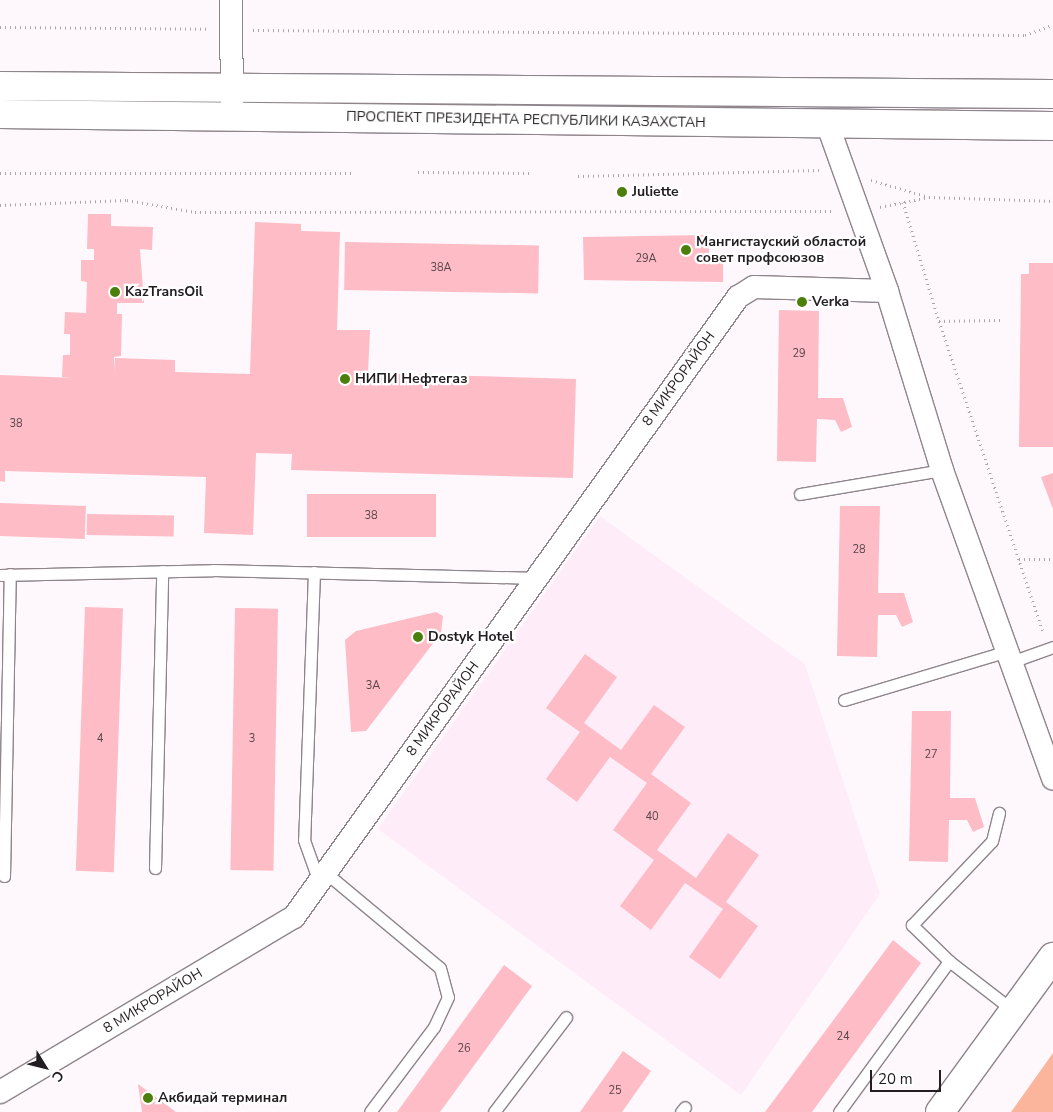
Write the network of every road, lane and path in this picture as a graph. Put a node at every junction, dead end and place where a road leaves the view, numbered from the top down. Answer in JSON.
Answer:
{"nodes":[{"id":1,"x":231,"y":0,"type":"edge"},
{"id":2,"x":1053,"y":25,"type":"edge"},
{"id":3,"x":0,"y":27,"type":"edge"},
{"id":4,"x":232,"y":29,"type":"junction"},
{"id":5,"x":0,"y":86,"type":"edge"},
{"id":6,"x":233,"y":88,"type":"junction"},
{"id":7,"x":1053,"y":94,"type":"edge"},
{"id":8,"x":0,"y":114,"type":"edge"},
{"id":9,"x":232,"y":116,"type":"junction"},
{"id":10,"x":827,"y":123,"type":"junction"},
{"id":11,"x":1053,"y":126,"type":"edge"},
{"id":12,"x":418,"y":172,"type":"dead end"},
{"id":13,"x":844,"y":172,"type":"junction"},
{"id":14,"x":0,"y":173,"type":"edge"},
{"id":15,"x":352,"y":173,"type":"dead end"},
{"id":16,"x":531,"y":173,"type":"dead end"},
{"id":17,"x":578,"y":176,"type":"dead end"},
{"id":18,"x":929,"y":197,"type":"junction"},
{"id":19,"x":1053,"y":201,"type":"edge"},
{"id":20,"x":903,"y":202,"type":"junction"},
{"id":21,"x":0,"y":205,"type":"edge"},
{"id":22,"x":858,"y":211,"type":"junction"},
{"id":23,"x":887,"y":291,"type":"junction"},
{"id":24,"x":1000,"y":320,"type":"dead end"},
{"id":25,"x":939,"y":321,"type":"junction"},
{"id":26,"x":942,"y":470,"type":"junction"},
{"id":27,"x":800,"y":494,"type":"dead end"},
{"id":28,"x":1019,"y":559,"type":"junction"},
{"id":29,"x":1053,"y":560,"type":"edge"},
{"id":30,"x":162,"y":571,"type":"junction"},
{"id":31,"x":314,"y":572,"type":"junction"},
{"id":32,"x":5,"y":575,"type":"edge"},
{"id":33,"x":536,"y":578,"type":"junction"},
{"id":34,"x":1050,"y":647,"type":"edge"},
{"id":35,"x":1009,"y":657,"type":"junction"},
{"id":36,"x":844,"y":700,"type":"dead end"},
{"id":37,"x":1053,"y":779,"type":"edge"},
{"id":38,"x":999,"y":813,"type":"dead end"},
{"id":39,"x":155,"y":868,"type":"dead end"},
{"id":40,"x":4,"y":876,"type":"dead end"},
{"id":41,"x":322,"y":878,"type":"junction"},
{"id":42,"x":1053,"y":957,"type":"edge"},
{"id":43,"x":949,"y":961,"type":"junction"},
{"id":44,"x":1014,"y":1011,"type":"junction"},
{"id":45,"x":566,"y":1017,"type":"dead end"},
{"id":46,"x":0,"y":1092,"type":"edge"},
{"id":47,"x":370,"y":1112,"type":"edge"},
{"id":48,"x":494,"y":1112,"type":"edge"},
{"id":49,"x":839,"y":1112,"type":"edge"},
{"id":50,"x":940,"y":1112,"type":"edge"}],
"edges":[{"from":1,"to":4,"type":"street"},
{"from":2,"to":4,"type":"path"},
{"from":3,"to":4,"type":"path"},
{"from":4,"to":6,"type":"street"},
{"from":5,"to":6,"type":"main road","name":"ПРОСПЕКТ ПРЕЗИДЕНТА РЕСПУБЛИКИ КАЗАХСТАН"},
{"from":6,"to":7,"type":"main road","name":"ПРОСПЕКТ ПРЕЗИДЕНТА РЕСПУБЛИКИ КАЗАХСТАН"},
{"from":6,"to":9,"type":"street"},
{"from":8,"to":9,"type":"main road","name":"ПРОСПЕКТ ПРЕЗИДЕНТА РЕСПУБЛИКИ КАЗАХСТАН"},
{"from":9,"to":10,"type":"main road","name":"ПРОСПЕКТ ПРЕЗИДЕНТА РЕСПУБЛИКИ КАЗАХСТАН"},
{"from":10,"to":11,"type":"main road","name":"ПРОСПЕКТ ПРЕЗИДЕНТА РЕСПУБЛИКИ КАЗАХСТАН"},
{"from":10,"to":13,"type":"street"},
{"from":12,"to":16,"type":"path"},
{"from":13,"to":17,"type":"path"},
{"from":13,"to":18,"type":"path"},
{"from":13,"to":22,"type":"street"},
{"from":14,"to":15,"type":"path"},
{"from":18,"to":19,"type":"path"},
{"from":18,"to":20,"type":"path"},
{"from":20,"to":22,"type":"path"},
{"from":20,"to":25,"type":"path"},
{"from":21,"to":22,"type":"path"},
{"from":22,"to":23,"type":"street"},
{"from":23,"to":26,"type":"street"},
{"from":23,"to":33,"type":"street","name":"8 МИКРОРАЙОН"},
{"from":24,"to":25,"type":"path"},
{"from":25,"to":28,"type":"path"},
{"from":26,"to":27,"type":"lane"},
{"from":26,"to":35,"type":"street"},
{"from":28,"to":29,"type":"path"},
{"from":28,"to":34,"type":"path"},
{"from":30,"to":31,"type":"lane"},
{"from":30,"to":32,"type":"lane"},
{"from":30,"to":39,"type":"lane"},
{"from":31,"to":33,"type":"lane"},
{"from":31,"to":41,"type":"lane"},
{"from":32,"to":40,"type":"lane"},
{"from":33,"to":41,"type":"street","name":"8 МИКРОРАЙОН"},
{"from":34,"to":35,"type":"lane"},
{"from":35,"to":36,"type":"lane"},
{"from":35,"to":37,"type":"street"},
{"from":38,"to":43,"type":"lane"},
{"from":41,"to":46,"type":"street","name":"8 МИКРОРАЙОН"},
{"from":41,"to":47,"type":"lane"},
{"from":42,"to":44,"type":"main road"},
{"from":43,"to":44,"type":"lane"},
{"from":43,"to":49,"type":"lane"},
{"from":44,"to":50,"type":"main road"},
{"from":45,"to":48,"type":"lane"}]}
